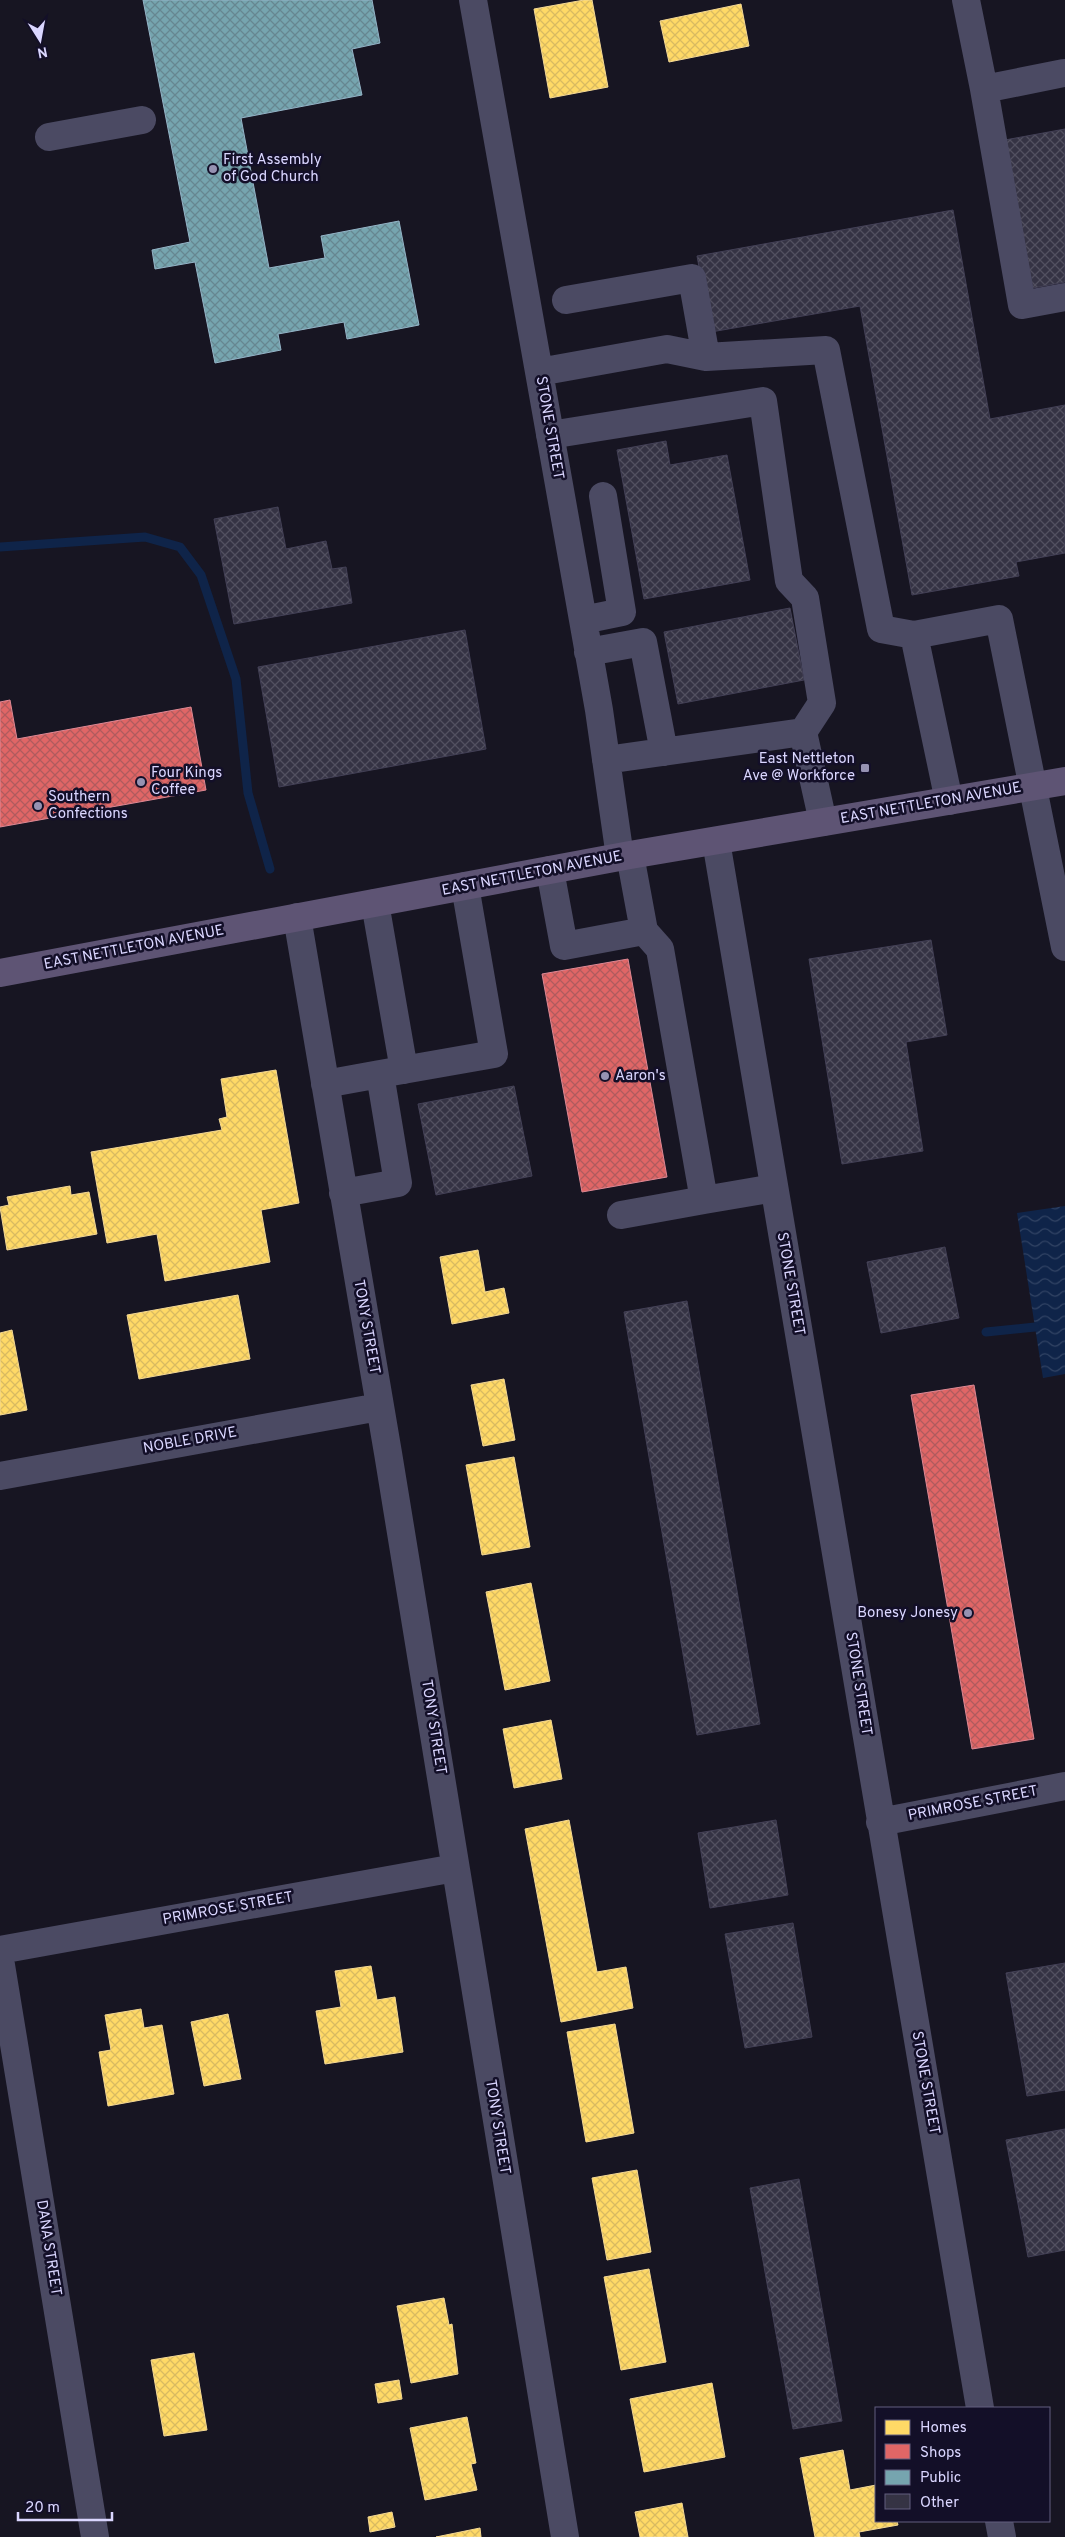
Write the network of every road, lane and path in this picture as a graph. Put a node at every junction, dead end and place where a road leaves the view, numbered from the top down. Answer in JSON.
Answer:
{"nodes":[{"id":1,"x":473,"y":0,"type":"edge"},
{"id":2,"x":966,"y":0,"type":"edge"},
{"id":3,"x":1064,"y":73,"type":"edge"},
{"id":4,"x":984,"y":89,"type":"junction"},
{"id":5,"x":142,"y":120,"type":"dead end"},
{"id":6,"x":49,"y":137,"type":"dead end"},
{"id":7,"x":1065,"y":296,"type":"edge"},
{"id":8,"x":566,"y":300,"type":"dead end"},
{"id":9,"x":706,"y":357,"type":"junction"},
{"id":10,"x":539,"y":372,"type":"junction"},
{"id":11,"x":550,"y":434,"type":"junction"},
{"id":12,"x":603,"y":496,"type":"dead end"},
{"id":13,"x":622,"y":612,"type":"junction"},
{"id":14,"x":583,"y":620,"type":"junction"},
{"id":15,"x":914,"y":635,"type":"junction"},
{"id":16,"x":630,"y":645,"type":"junction"},
{"id":17,"x":588,"y":652,"type":"junction"},
{"id":18,"x":803,"y":732,"type":"junction"},
{"id":19,"x":664,"y":752,"type":"junction"},
{"id":20,"x":606,"y":760,"type":"junction"},
{"id":21,"x":1065,"y":781,"type":"edge"},
{"id":22,"x":1034,"y":786,"type":"junction"},
{"id":23,"x":949,"y":801,"type":"junction"},
{"id":24,"x":823,"y":822,"type":"junction"},
{"id":25,"x":716,"y":841,"type":"junction"},
{"id":26,"x":625,"y":856,"type":"junction"},
{"id":27,"x":550,"y":870,"type":"junction"},
{"id":28,"x":465,"y":886,"type":"junction"},
{"id":29,"x":375,"y":903,"type":"junction"},
{"id":30,"x":1061,"y":907,"type":"edge"},
{"id":31,"x":297,"y":917,"type":"junction"},
{"id":32,"x":644,"y":932,"type":"junction"},
{"id":33,"x":1065,"y":947,"type":"edge"},
{"id":34,"x":0,"y":973,"type":"edge"},
{"id":35,"x":392,"y":1072,"type":"junction"},
{"id":36,"x":325,"y":1084,"type":"junction"},
{"id":37,"x":774,"y":1188,"type":"junction"},
{"id":38,"x":343,"y":1193,"type":"junction"},
{"id":39,"x":704,"y":1200,"type":"junction"},
{"id":40,"x":621,"y":1215,"type":"dead end"},
{"id":41,"x":379,"y":1407,"type":"junction"},
{"id":42,"x":0,"y":1476,"type":"edge"},
{"id":43,"x":1065,"y":1786,"type":"edge"},
{"id":44,"x":880,"y":1822,"type":"junction"},
{"id":45,"x":455,"y":1868,"type":"junction"},
{"id":46,"x":0,"y":1950,"type":"edge"},
{"id":47,"x":0,"y":1959,"type":"edge"},
{"id":48,"x":980,"y":2407,"type":"edge"},
{"id":49,"x":1000,"y":2522,"type":"edge"},
{"id":50,"x":95,"y":2537,"type":"edge"},
{"id":51,"x":565,"y":2537,"type":"edge"},
{"id":52,"x":1002,"y":2537,"type":"edge"}],
"edges":[{"from":1,"to":10,"type":"street","name":"STONE STREET"},
{"from":2,"to":4,"type":"street"},
{"from":3,"to":4,"type":"street"},
{"from":4,"to":7,"type":"street"},
{"from":5,"to":6,"type":"street"},
{"from":8,"to":9,"type":"street"},
{"from":9,"to":10,"type":"street"},
{"from":9,"to":15,"type":"street"},
{"from":10,"to":11,"type":"street","name":"STONE STREET"},
{"from":11,"to":14,"type":"street","name":"STONE STREET"},
{"from":11,"to":18,"type":"street"},
{"from":12,"to":13,"type":"street"},
{"from":13,"to":14,"type":"street"},
{"from":13,"to":16,"type":"street"},
{"from":14,"to":17,"type":"street","name":"STONE STREET"},
{"from":15,"to":22,"type":"street"},
{"from":15,"to":23,"type":"street"},
{"from":16,"to":17,"type":"street"},
{"from":16,"to":19,"type":"street"},
{"from":17,"to":20,"type":"street","name":"STONE STREET"},
{"from":18,"to":19,"type":"street"},
{"from":18,"to":24,"type":"street"},
{"from":19,"to":20,"type":"street"},
{"from":20,"to":26,"type":"street","name":"STONE STREET"},
{"from":21,"to":22,"type":"main road","name":"EAST NETTLETON AVENUE"},
{"from":22,"to":23,"type":"main road","name":"EAST NETTLETON AVENUE"},
{"from":22,"to":30,"type":"street"},
{"from":23,"to":24,"type":"main road","name":"EAST NETTLETON AVENUE"},
{"from":24,"to":25,"type":"main road","name":"EAST NETTLETON AVENUE"},
{"from":25,"to":26,"type":"main road","name":"EAST NETTLETON AVENUE"},
{"from":25,"to":37,"type":"street","name":"STONE STREET"},
{"from":26,"to":27,"type":"main road","name":"EAST NETTLETON AVENUE"},
{"from":26,"to":32,"type":"street","name":"STONE STREET"},
{"from":27,"to":28,"type":"main road","name":"EAST NETTLETON AVENUE"},
{"from":27,"to":32,"type":"street"},
{"from":28,"to":29,"type":"main road","name":"EAST NETTLETON AVENUE"},
{"from":28,"to":35,"type":"street"},
{"from":29,"to":31,"type":"main road","name":"EAST NETTLETON AVENUE"},
{"from":29,"to":35,"type":"street"},
{"from":30,"to":33,"type":"street"},
{"from":31,"to":34,"type":"main road","name":"EAST NETTLETON AVENUE"},
{"from":31,"to":36,"type":"street","name":"TONY STREET"},
{"from":32,"to":39,"type":"street"},
{"from":35,"to":36,"type":"street"},
{"from":35,"to":38,"type":"street"},
{"from":36,"to":38,"type":"street","name":"TONY STREET"},
{"from":37,"to":39,"type":"street"},
{"from":37,"to":44,"type":"street","name":"STONE STREET"},
{"from":38,"to":41,"type":"street","name":"TONY STREET"},
{"from":39,"to":40,"type":"street"},
{"from":41,"to":42,"type":"street","name":"NOBLE DRIVE"},
{"from":41,"to":45,"type":"street","name":"TONY STREET"},
{"from":43,"to":44,"type":"street","name":"PRIMROSE STREET"},
{"from":44,"to":48,"type":"street","name":"STONE STREET"},
{"from":45,"to":46,"type":"street","name":"PRIMROSE STREET"},
{"from":45,"to":51,"type":"street","name":"TONY STREET"},
{"from":47,"to":50,"type":"street","name":"DANA STREET"},
{"from":49,"to":52,"type":"street"}]}
